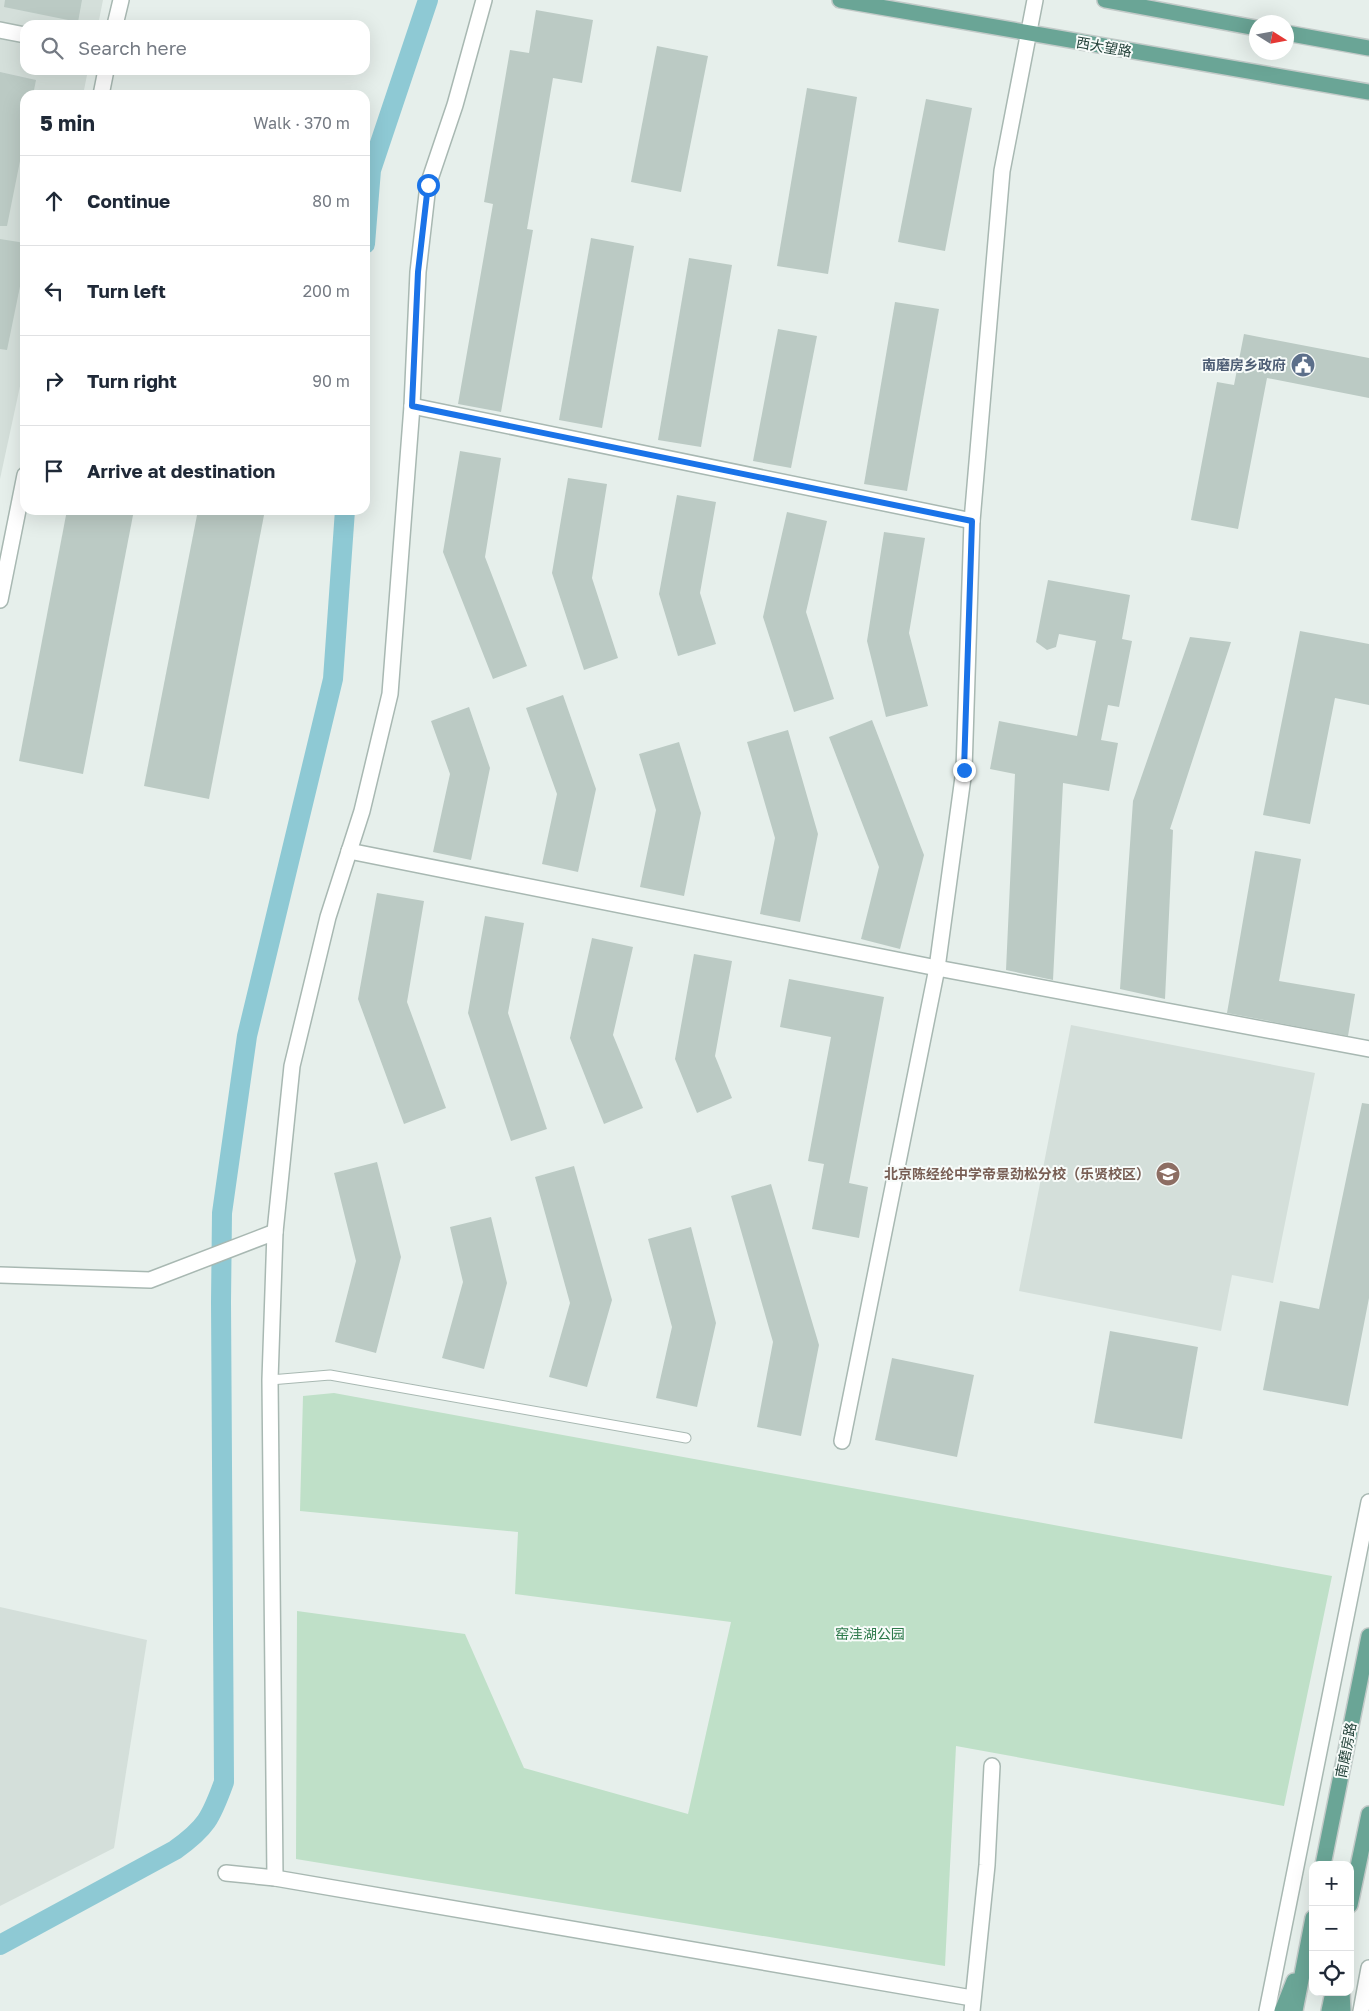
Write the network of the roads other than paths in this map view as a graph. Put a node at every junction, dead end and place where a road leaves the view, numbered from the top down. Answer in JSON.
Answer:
{"nodes":[{"id":1,"x":121,"y":0,"type":"edge"},
{"id":2,"x":484,"y":0,"type":"edge"},
{"id":3,"x":840,"y":0,"type":"edge"},
{"id":4,"x":1035,"y":0,"type":"edge"},
{"id":5,"x":1105,"y":0,"type":"edge"},
{"id":6,"x":116,"y":20,"type":"edge"},
{"id":7,"x":1249,"y":27,"type":"edge"},
{"id":8,"x":0,"y":30,"type":"edge"},
{"id":9,"x":20,"y":34,"type":"edge"},
{"id":10,"x":1028,"y":34,"type":"junction"},
{"id":11,"x":1294,"y":34,"type":"edge"},
{"id":12,"x":1369,"y":48,"type":"edge"},
{"id":13,"x":105,"y":75,"type":"edge"},
{"id":14,"x":102,"y":90,"type":"edge"},
{"id":15,"x":1369,"y":92,"type":"edge"},
{"id":16,"x":412,"y":406,"type":"junction"},
{"id":17,"x":20,"y":500,"type":"edge"},
{"id":18,"x":972,"y":521,"type":"junction"},
{"id":19,"x":0,"y":600,"type":"edge"},
{"id":20,"x":349,"y":851,"type":"junction"},
{"id":21,"x":937,"y":968,"type":"junction"},
{"id":22,"x":1369,"y":1050,"type":"edge"},
{"id":23,"x":275,"y":1232,"type":"junction"},
{"id":24,"x":0,"y":1276,"type":"edge"},
{"id":25,"x":270,"y":1380,"type":"junction"},
{"id":26,"x":686,"y":1438,"type":"dead end"},
{"id":27,"x":842,"y":1441,"type":"dead end"},
{"id":28,"x":1369,"y":1502,"type":"edge"},
{"id":29,"x":1369,"y":1636,"type":"edge"},
{"id":30,"x":992,"y":1766,"type":"dead end"},
{"id":31,"x":1369,"y":1814,"type":"edge"},
{"id":32,"x":1324,"y":1861,"type":"edge"},
{"id":33,"x":226,"y":1873,"type":"dead end"},
{"id":34,"x":275,"y":1878,"type":"junction"},
{"id":35,"x":1354,"y":1885,"type":"edge"},
{"id":36,"x":1309,"y":1937,"type":"edge"},
{"id":37,"x":1307,"y":1947,"type":"junction"},
{"id":38,"x":1369,"y":1968,"type":"edge"},
{"id":39,"x":1331,"y":1996,"type":"edge"},
{"id":40,"x":1342,"y":1996,"type":"edge"},
{"id":41,"x":972,"y":2005,"type":"edge"},
{"id":42,"x":1267,"y":2011,"type":"edge"},
{"id":43,"x":1282,"y":2011,"type":"edge"},
{"id":44,"x":1295,"y":2011,"type":"edge"},
{"id":45,"x":1329,"y":2011,"type":"edge"},
{"id":46,"x":1343,"y":2011,"type":"edge"},
{"id":47,"x":1361,"y":2011,"type":"edge"}],
"edges":[{"from":1,"to":6,"type":"street"},
{"from":2,"to":16,"type":"street"},
{"from":3,"to":10,"type":"main road","name":"西大望路"},
{"from":4,"to":10,"type":"street"},
{"from":5,"to":7,"type":"main road"},
{"from":8,"to":9,"type":"street"},
{"from":10,"to":15,"type":"main road","name":"西大望路"},
{"from":10,"to":18,"type":"street"},
{"from":11,"to":12,"type":"main road"},
{"from":13,"to":14,"type":"street"},
{"from":16,"to":18,"type":"street"},
{"from":16,"to":20,"type":"street"},
{"from":17,"to":19,"type":"street"},
{"from":18,"to":21,"type":"street"},
{"from":20,"to":21,"type":"street"},
{"from":20,"to":23,"type":"street"},
{"from":21,"to":22,"type":"street"},
{"from":21,"to":27,"type":"street"},
{"from":23,"to":24,"type":"street"},
{"from":23,"to":25,"type":"street"},
{"from":25,"to":26,"type":"lane"},
{"from":25,"to":34,"type":"street"},
{"from":28,"to":42,"type":"street"},
{"from":29,"to":32,"type":"main road","name":"南磨房路"},
{"from":30,"to":41,"type":"street"},
{"from":31,"to":35,"type":"main road"},
{"from":33,"to":34,"type":"street"},
{"from":34,"to":41,"type":"street"},
{"from":36,"to":37,"type":"main road"},
{"from":37,"to":43,"type":"main road"},
{"from":37,"to":44,"type":"main road"},
{"from":38,"to":47,"type":"street"},
{"from":39,"to":45,"type":"main road"},
{"from":40,"to":46,"type":"main road"}]}
